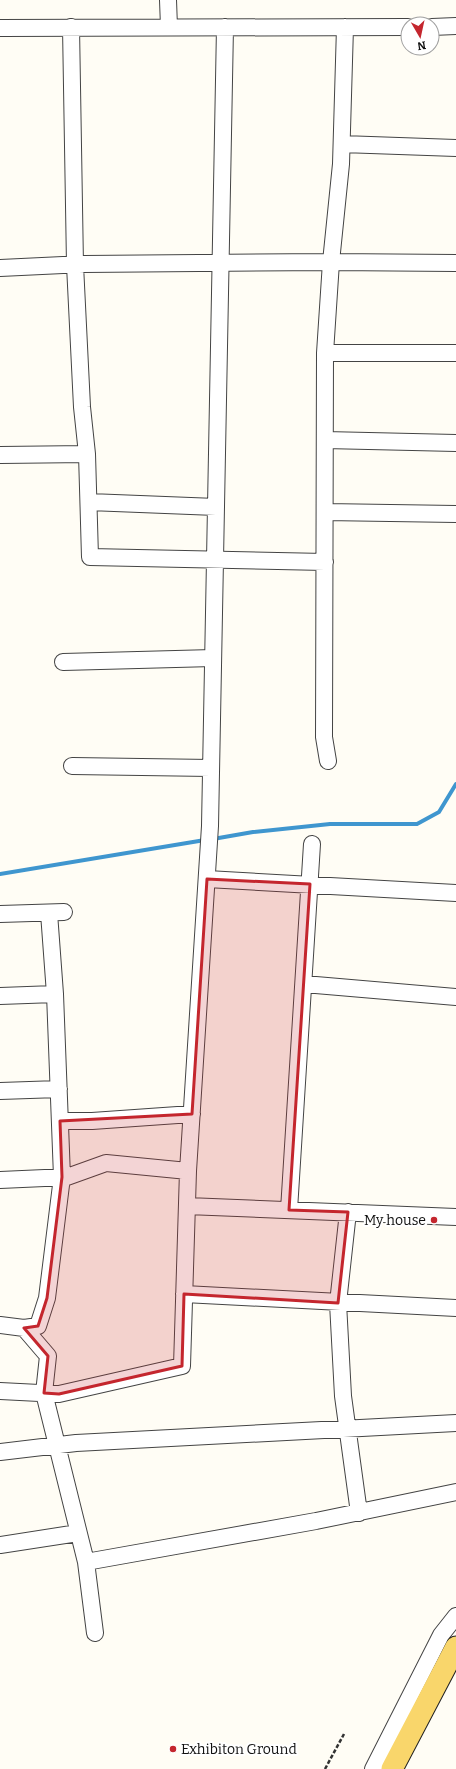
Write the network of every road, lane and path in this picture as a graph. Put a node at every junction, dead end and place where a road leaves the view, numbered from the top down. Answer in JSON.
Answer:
{"nodes":[{"id":1,"x":168,"y":0,"type":"edge"},
{"id":2,"x":456,"y":26,"type":"edge"},
{"id":3,"x":71,"y":27,"type":"junction"},
{"id":4,"x":168,"y":27,"type":"junction"},
{"id":5,"x":225,"y":27,"type":"junction"},
{"id":6,"x":345,"y":27,"type":"junction"},
{"id":7,"x":400,"y":27,"type":"edge"},
{"id":8,"x":440,"y":27,"type":"edge"},
{"id":9,"x":0,"y":28,"type":"edge"},
{"id":10,"x":342,"y":144,"type":"junction"},
{"id":11,"x":456,"y":148,"type":"edge"},
{"id":12,"x":331,"y":262,"type":"junction"},
{"id":13,"x":221,"y":263,"type":"junction"},
{"id":14,"x":456,"y":263,"type":"edge"},
{"id":15,"x":75,"y":264,"type":"junction"},
{"id":16,"x":0,"y":268,"type":"edge"},
{"id":17,"x":325,"y":353,"type":"junction"},
{"id":18,"x":456,"y":353,"type":"edge"},
{"id":19,"x":325,"y":440,"type":"junction"},
{"id":20,"x":456,"y":442,"type":"edge"},
{"id":21,"x":87,"y":454,"type":"junction"},
{"id":22,"x":0,"y":455,"type":"edge"},
{"id":23,"x":89,"y":502,"type":"junction"},
{"id":24,"x":216,"y":507,"type":"junction"},
{"id":25,"x":325,"y":512,"type":"junction"},
{"id":26,"x":456,"y":514,"type":"edge"},
{"id":27,"x":215,"y":559,"type":"junction"},
{"id":28,"x":324,"y":562,"type":"junction"},
{"id":29,"x":213,"y":658,"type":"junction"},
{"id":30,"x":63,"y":662,"type":"dead end"},
{"id":31,"x":328,"y":761,"type":"dead end"},
{"id":32,"x":72,"y":766,"type":"dead end"},
{"id":33,"x":211,"y":768,"type":"junction"},
{"id":34,"x":312,"y":844,"type":"dead end"},
{"id":35,"x":207,"y":879,"type":"junction"},
{"id":36,"x":310,"y":884,"type":"junction"},
{"id":37,"x":456,"y":893,"type":"edge"},
{"id":38,"x":0,"y":914,"type":"edge"},
{"id":39,"x":304,"y":984,"type":"junction"},
{"id":40,"x":55,"y":994,"type":"junction"},
{"id":41,"x":0,"y":996,"type":"edge"},
{"id":42,"x":456,"y":997,"type":"edge"},
{"id":43,"x":59,"y":1089,"type":"junction"},
{"id":44,"x":0,"y":1090,"type":"edge"},
{"id":45,"x":192,"y":1114,"type":"junction"},
{"id":46,"x":60,"y":1121,"type":"junction"},
{"id":47,"x":188,"y":1171,"type":"junction"},
{"id":48,"x":62,"y":1177,"type":"junction"},
{"id":49,"x":0,"y":1180,"type":"edge"},
{"id":50,"x":187,"y":1206,"type":"junction"},
{"id":51,"x":289,"y":1210,"type":"junction"},
{"id":52,"x":348,"y":1212,"type":"junction"},
{"id":53,"x":456,"y":1217,"type":"edge"},
{"id":54,"x":184,"y":1294,"type":"junction"},
{"id":55,"x":338,"y":1303,"type":"junction"},
{"id":56,"x":456,"y":1308,"type":"edge"},
{"id":57,"x":0,"y":1325,"type":"edge"},
{"id":58,"x":24,"y":1328,"type":"junction"},
{"id":59,"x":0,"y":1391,"type":"edge"},
{"id":60,"x":44,"y":1393,"type":"junction"},
{"id":61,"x":456,"y":1423,"type":"edge"},
{"id":62,"x":348,"y":1429,"type":"junction"},
{"id":63,"x":56,"y":1446,"type":"junction"},
{"id":64,"x":0,"y":1452,"type":"edge"},
{"id":65,"x":456,"y":1492,"type":"edge"},
{"id":66,"x":359,"y":1513,"type":"junction"},
{"id":67,"x":78,"y":1533,"type":"junction"},
{"id":68,"x":0,"y":1545,"type":"edge"},
{"id":69,"x":86,"y":1562,"type":"junction"},
{"id":70,"x":456,"y":1616,"type":"edge"},
{"id":71,"x":95,"y":1633,"type":"dead end"},
{"id":72,"x":456,"y":1647,"type":"edge"},
{"id":73,"x":456,"y":1678,"type":"edge"},
{"id":74,"x":344,"y":1734,"type":"dead end"},
{"id":75,"x":325,"y":1769,"type":"edge"},
{"id":76,"x":373,"y":1769,"type":"edge"},
{"id":77,"x":392,"y":1769,"type":"edge"},
{"id":78,"x":409,"y":1769,"type":"edge"}],
"edges":[{"from":1,"to":4,"type":"street"},
{"from":2,"to":8,"type":"street"},
{"from":3,"to":4,"type":"street"},
{"from":3,"to":9,"type":"street"},
{"from":3,"to":15,"type":"street"},
{"from":4,"to":5,"type":"street"},
{"from":5,"to":6,"type":"street"},
{"from":5,"to":13,"type":"street"},
{"from":6,"to":7,"type":"street"},
{"from":6,"to":10,"type":"street"},
{"from":10,"to":11,"type":"street"},
{"from":10,"to":12,"type":"street"},
{"from":12,"to":13,"type":"street"},
{"from":12,"to":14,"type":"street"},
{"from":12,"to":17,"type":"street"},
{"from":13,"to":15,"type":"street"},
{"from":13,"to":24,"type":"street"},
{"from":15,"to":16,"type":"street"},
{"from":15,"to":21,"type":"street"},
{"from":17,"to":18,"type":"street"},
{"from":17,"to":19,"type":"street"},
{"from":19,"to":20,"type":"street"},
{"from":19,"to":25,"type":"street"},
{"from":21,"to":22,"type":"street"},
{"from":21,"to":23,"type":"street"},
{"from":23,"to":24,"type":"street"},
{"from":23,"to":27,"type":"street"},
{"from":24,"to":27,"type":"street"},
{"from":25,"to":26,"type":"street"},
{"from":25,"to":28,"type":"street"},
{"from":27,"to":28,"type":"street"},
{"from":27,"to":29,"type":"street"},
{"from":28,"to":31,"type":"street"},
{"from":29,"to":30,"type":"street"},
{"from":29,"to":33,"type":"street"},
{"from":32,"to":33,"type":"street"},
{"from":33,"to":35,"type":"street"},
{"from":34,"to":36,"type":"street"},
{"from":35,"to":36,"type":"street"},
{"from":35,"to":45,"type":"street"},
{"from":36,"to":37,"type":"street"},
{"from":36,"to":39,"type":"street"},
{"from":38,"to":40,"type":"street"},
{"from":39,"to":42,"type":"street"},
{"from":39,"to":51,"type":"street"},
{"from":40,"to":41,"type":"street"},
{"from":40,"to":43,"type":"street"},
{"from":43,"to":44,"type":"street"},
{"from":43,"to":46,"type":"street"},
{"from":45,"to":46,"type":"street"},
{"from":45,"to":47,"type":"street"},
{"from":46,"to":48,"type":"street"},
{"from":47,"to":48,"type":"street"},
{"from":47,"to":50,"type":"street"},
{"from":48,"to":49,"type":"street"},
{"from":48,"to":58,"type":"street"},
{"from":50,"to":51,"type":"street"},
{"from":50,"to":54,"type":"street"},
{"from":51,"to":52,"type":"street"},
{"from":52,"to":53,"type":"street"},
{"from":52,"to":55,"type":"street"},
{"from":54,"to":55,"type":"street"},
{"from":54,"to":60,"type":"street"},
{"from":55,"to":56,"type":"street"},
{"from":55,"to":62,"type":"street"},
{"from":57,"to":58,"type":"street"},
{"from":58,"to":60,"type":"street"},
{"from":59,"to":60,"type":"street"},
{"from":60,"to":63,"type":"street"},
{"from":61,"to":62,"type":"street"},
{"from":62,"to":63,"type":"street"},
{"from":62,"to":66,"type":"street"},
{"from":63,"to":64,"type":"street"},
{"from":63,"to":67,"type":"street"},
{"from":65,"to":66,"type":"street"},
{"from":66,"to":69,"type":"street"},
{"from":67,"to":68,"type":"street"},
{"from":67,"to":69,"type":"street"},
{"from":69,"to":71,"type":"street"},
{"from":70,"to":76,"type":"street"},
{"from":72,"to":77,"type":"main road"},
{"from":73,"to":78,"type":"main road"},
{"from":74,"to":75,"type":"path"}]}
